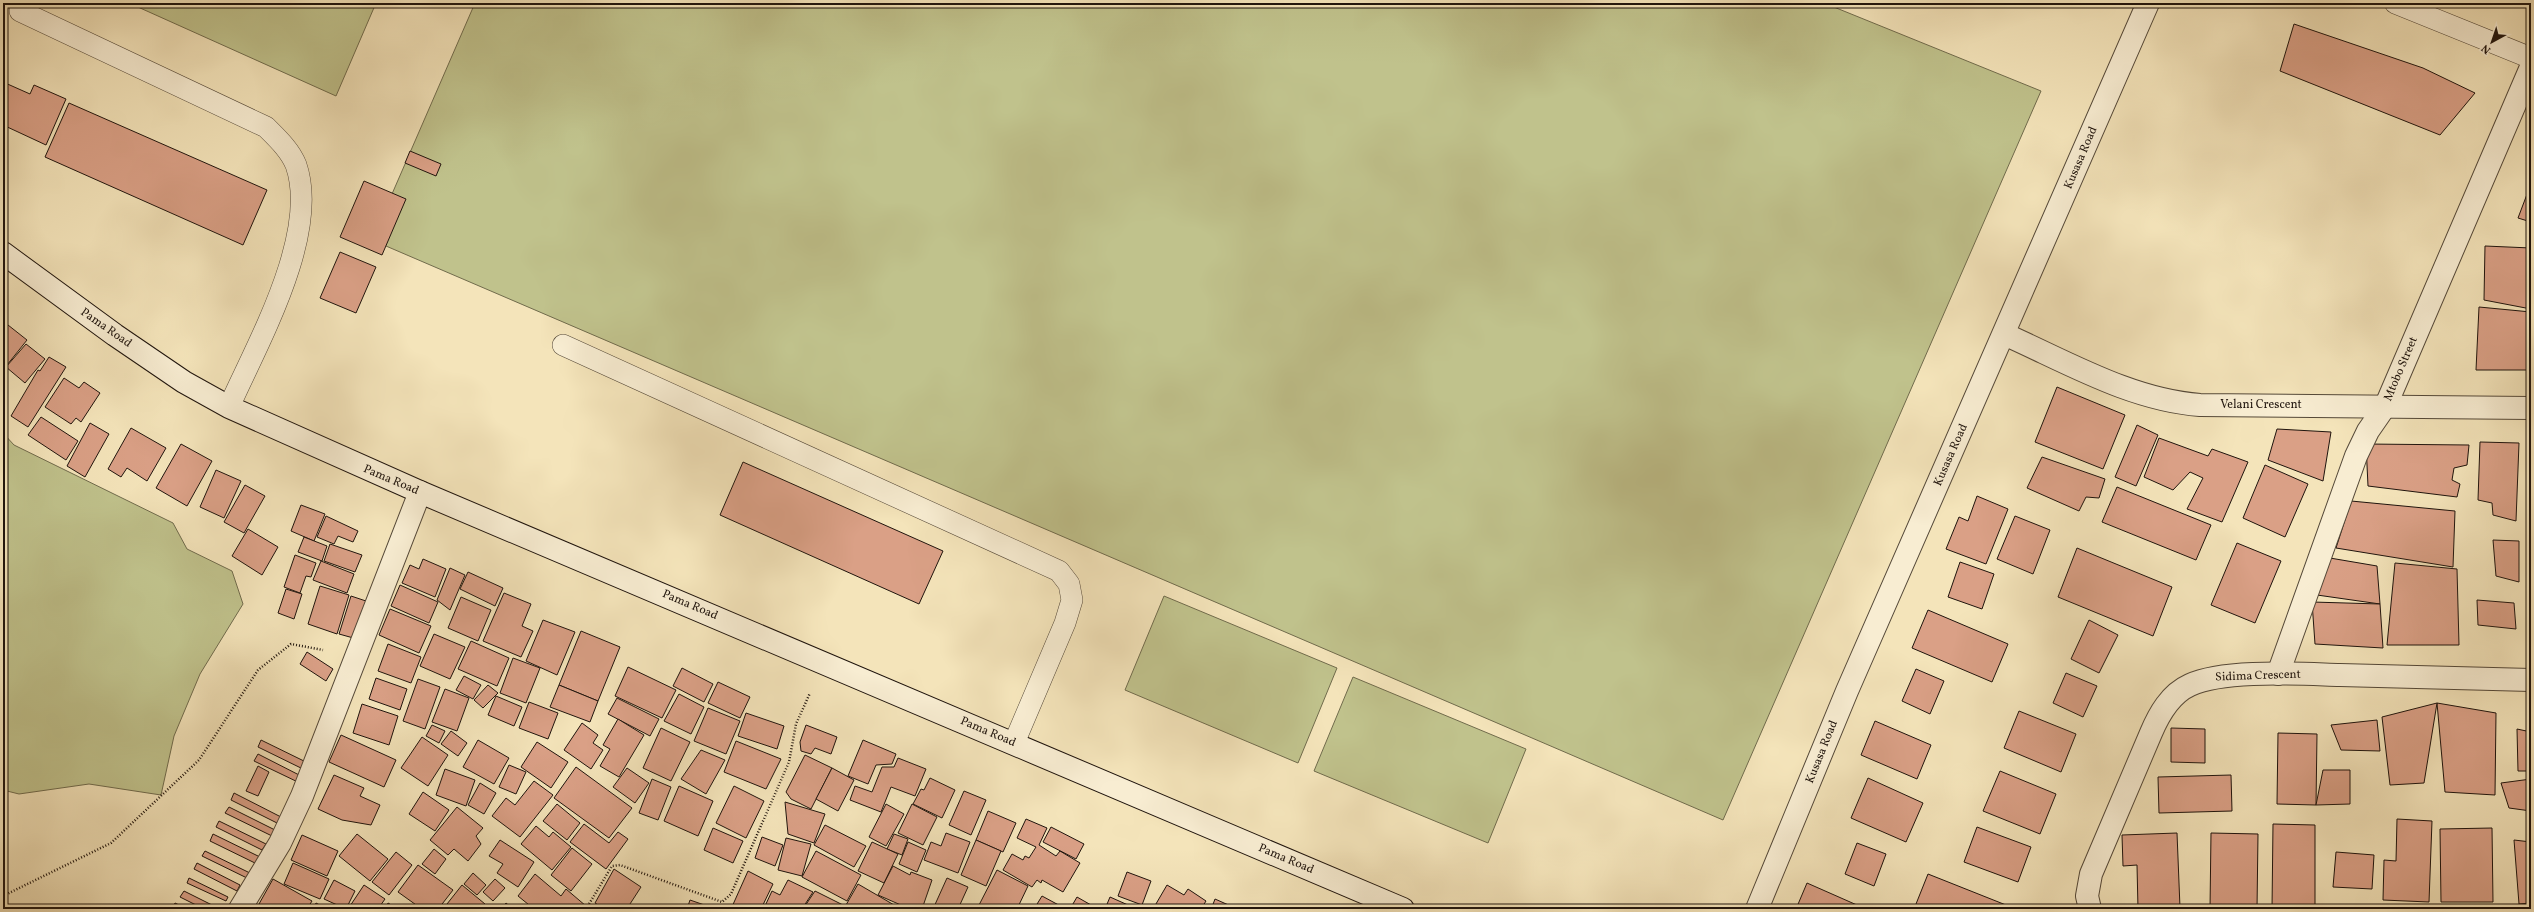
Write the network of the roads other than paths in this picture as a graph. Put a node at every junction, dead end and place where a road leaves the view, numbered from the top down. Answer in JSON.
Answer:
{"nodes":[{"id":1,"x":2148,"y":3,"type":"edge"},
{"id":2,"x":2395,"y":3,"type":"edge"},
{"id":3,"x":20,"y":11,"type":"dead end"},
{"id":4,"x":2531,"y":58,"type":"edge"},
{"id":5,"x":2531,"y":67,"type":"edge"},
{"id":6,"x":3,"y":253,"type":"edge"},
{"id":7,"x":2004,"y":334,"type":"junction"},
{"id":8,"x":563,"y":345,"type":"dead end"},
{"id":9,"x":2386,"y":405,"type":"junction"},
{"id":10,"x":229,"y":407,"type":"junction"},
{"id":11,"x":2531,"y":408,"type":"edge"},
{"id":12,"x":420,"y":492,"type":"junction"},
{"id":13,"x":2278,"y":674,"type":"junction"},
{"id":14,"x":2531,"y":680,"type":"edge"},
{"id":15,"x":1014,"y":743,"type":"junction"},
{"id":16,"x":240,"y":909,"type":"edge"},
{"id":17,"x":1403,"y":909,"type":"edge"},
{"id":18,"x":1757,"y":909,"type":"edge"},
{"id":19,"x":2090,"y":909,"type":"edge"}],
"edges":[{"from":1,"to":7,"type":"street","name":"Kusasa Road"},
{"from":2,"to":4,"type":"lane"},
{"from":3,"to":10,"type":"lane"},
{"from":5,"to":9,"type":"street","name":"Mtobo Street"},
{"from":6,"to":10,"type":"street","name":"Pama Road"},
{"from":7,"to":9,"type":"street","name":"Velani Crescent"},
{"from":7,"to":18,"type":"street","name":"Kusasa Road"},
{"from":8,"to":15,"type":"lane"},
{"from":9,"to":11,"type":"street","name":"Velani Crescent"},
{"from":9,"to":13,"type":"street","name":"Mtobo Street"},
{"from":10,"to":12,"type":"street","name":"Pama Road"},
{"from":12,"to":15,"type":"street","name":"Pama Road"},
{"from":12,"to":16,"type":"street"},
{"from":13,"to":14,"type":"street","name":"Sidima Crescent"},
{"from":13,"to":19,"type":"street","name":"Sidima Crescent"},
{"from":15,"to":17,"type":"street","name":"Pama Road"}]}
